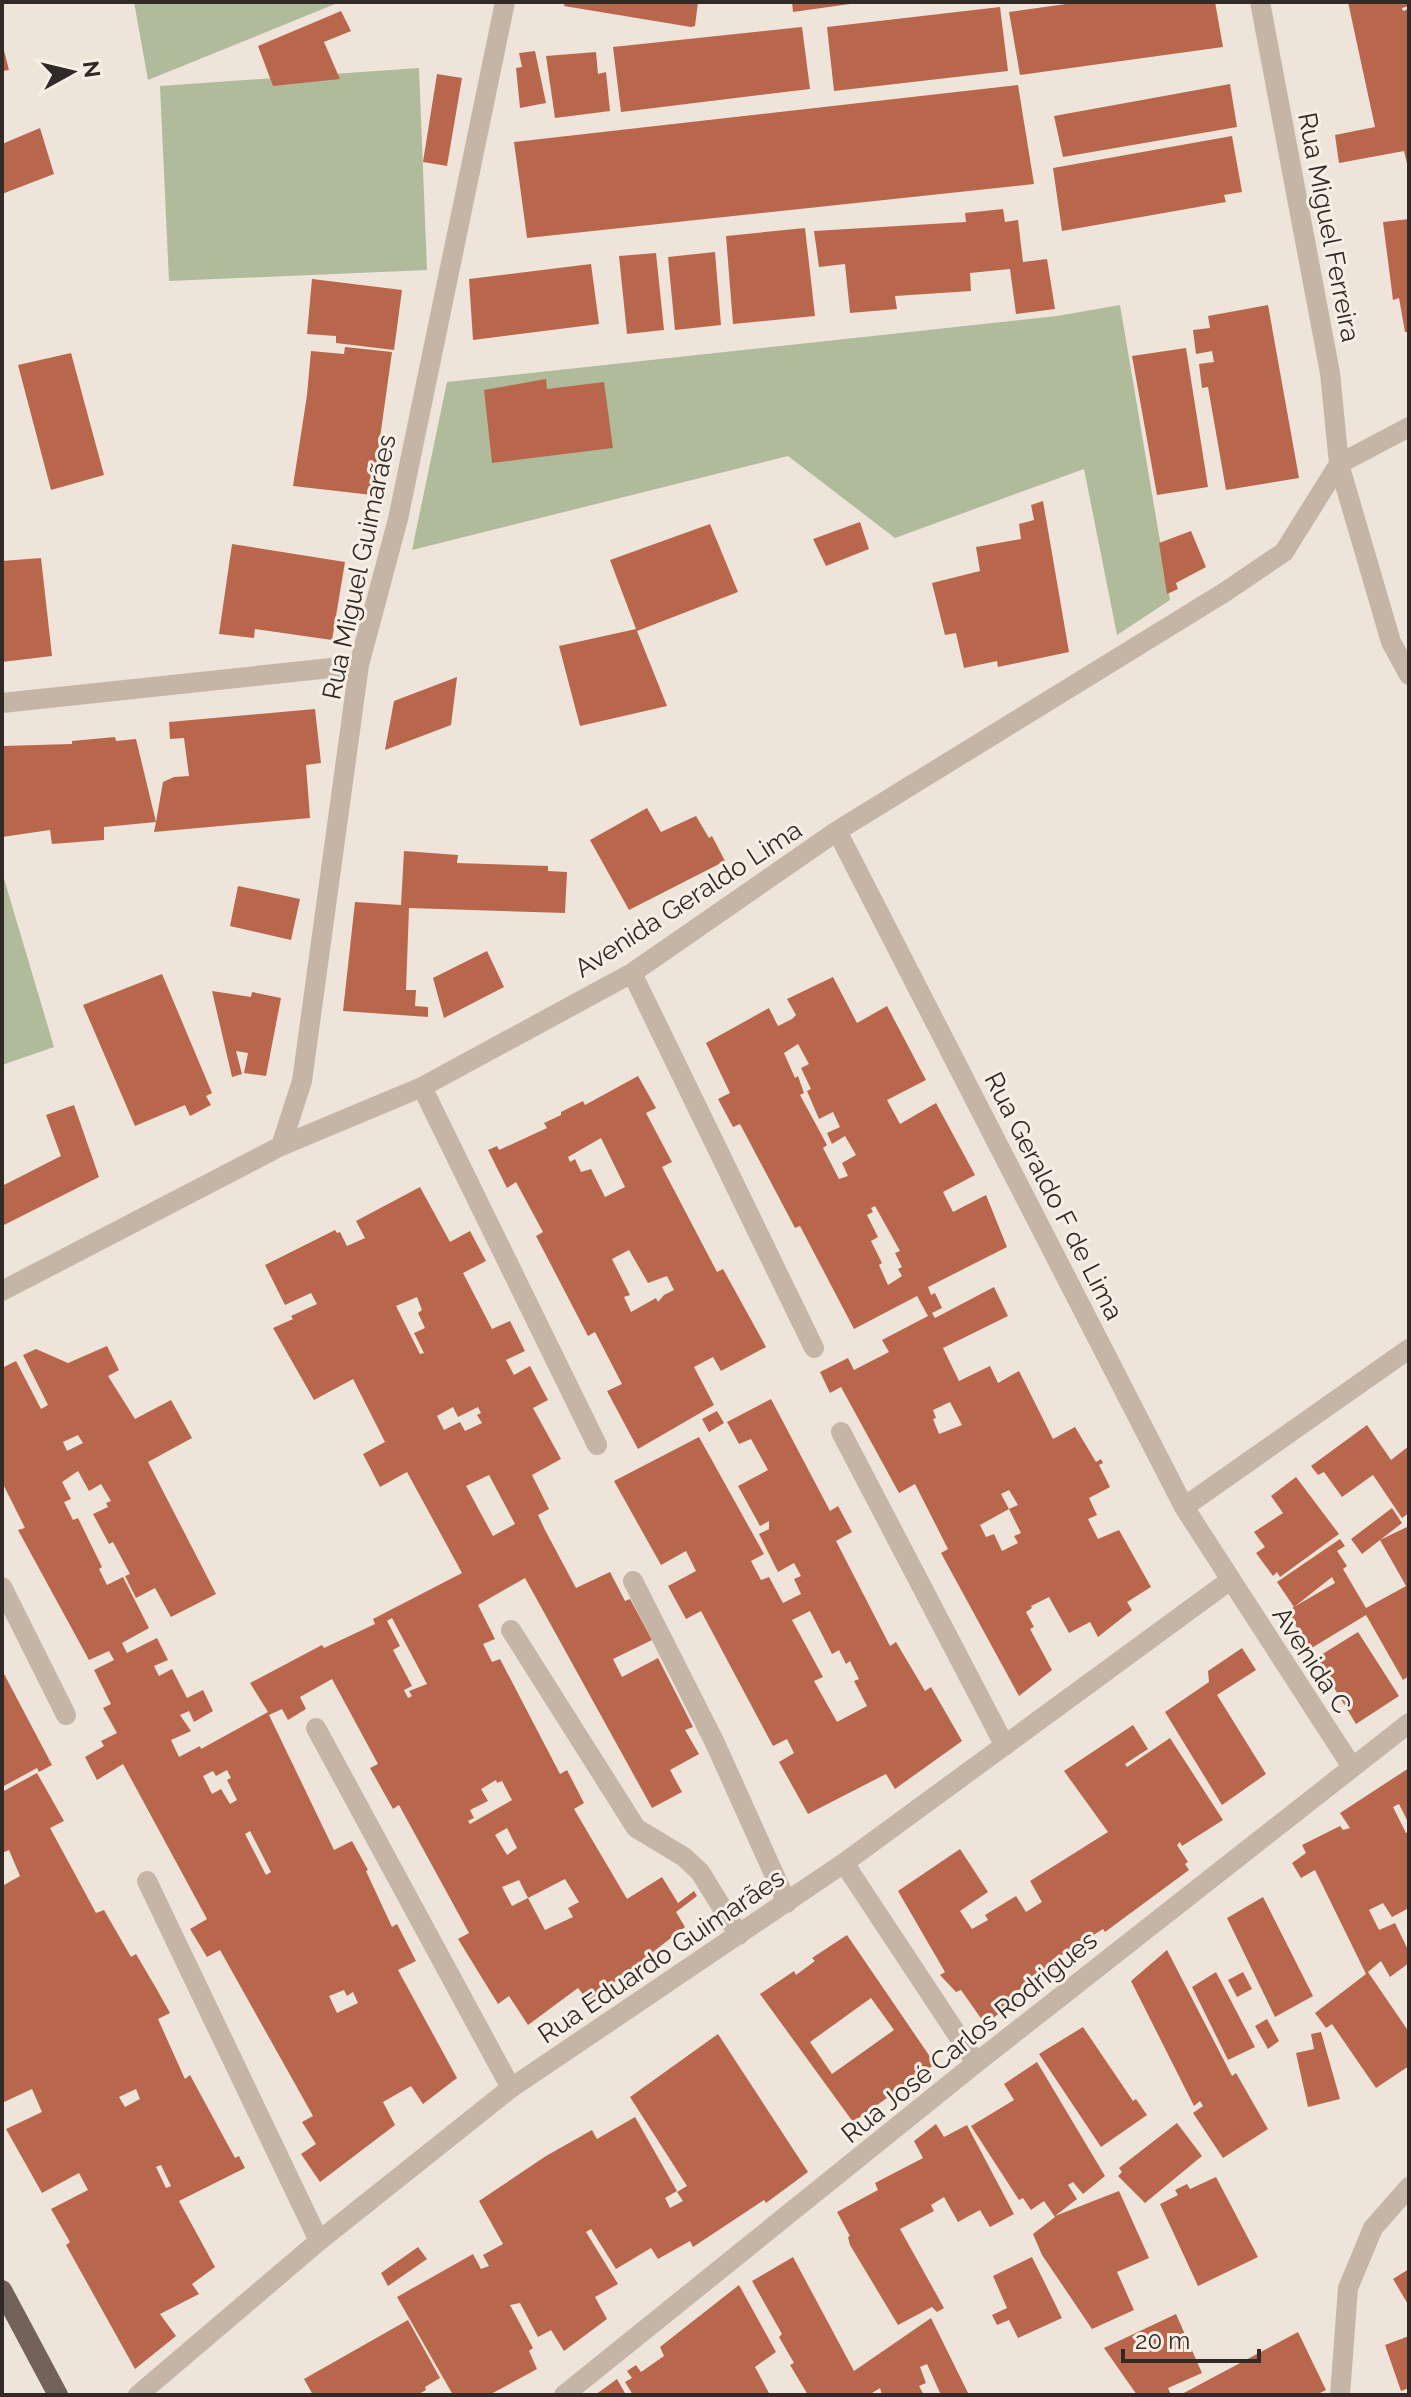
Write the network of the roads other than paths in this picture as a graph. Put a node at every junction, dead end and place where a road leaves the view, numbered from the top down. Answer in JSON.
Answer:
{"nodes":[{"id":1,"x":505,"y":2,"type":"edge"},
{"id":2,"x":1260,"y":2,"type":"edge"},
{"id":3,"x":1409,"y":427,"type":"edge"},
{"id":4,"x":1339,"y":464,"type":"junction"},
{"id":5,"x":359,"y":665,"type":"junction"},
{"id":6,"x":1409,"y":675,"type":"edge"},
{"id":7,"x":2,"y":703,"type":"edge"},
{"id":8,"x":837,"y":831,"type":"junction"},
{"id":9,"x":632,"y":973,"type":"junction"},
{"id":10,"x":422,"y":1087,"type":"junction"},
{"id":11,"x":281,"y":1146,"type":"junction"},
{"id":12,"x":2,"y":1291,"type":"edge"},
{"id":13,"x":814,"y":1348,"type":"dead end"},
{"id":14,"x":1409,"y":1349,"type":"edge"},
{"id":15,"x":841,"y":1432,"type":"dead end"},
{"id":16,"x":597,"y":1445,"type":"dead end"},
{"id":17,"x":1184,"y":1507,"type":"junction"},
{"id":18,"x":633,"y":1581,"type":"dead end"},
{"id":19,"x":1229,"y":1581,"type":"junction"},
{"id":20,"x":2,"y":1587,"type":"edge"},
{"id":21,"x":511,"y":1630,"type":"dead end"},
{"id":22,"x":66,"y":1715,"type":"dead end"},
{"id":23,"x":1409,"y":1723,"type":"edge"},
{"id":24,"x":316,"y":1728,"type":"dead end"},
{"id":25,"x":1005,"y":1746,"type":"junction"},
{"id":26,"x":1352,"y":1767,"type":"junction"},
{"id":27,"x":844,"y":1863,"type":"junction"},
{"id":28,"x":147,"y":1881,"type":"dead end"},
{"id":29,"x":787,"y":1903,"type":"junction"},
{"id":30,"x":739,"y":1935,"type":"junction"},
{"id":31,"x":976,"y":2063,"type":"junction"},
{"id":32,"x":511,"y":2088,"type":"junction"},
{"id":33,"x":1409,"y":2187,"type":"edge"},
{"id":34,"x":319,"y":2241,"type":"junction"},
{"id":35,"x":2,"y":2290,"type":"edge"},
{"id":36,"x":58,"y":2395,"type":"edge"},
{"id":37,"x":138,"y":2395,"type":"edge"},
{"id":38,"x":564,"y":2395,"type":"edge"},
{"id":39,"x":1340,"y":2395,"type":"edge"}],
"edges":[{"from":1,"to":5,"type":"street","name":"Rua Miguel Guimarães"},
{"from":2,"to":4,"type":"street","name":"Rua Miguel Ferreira"},
{"from":3,"to":4,"type":"street"},
{"from":4,"to":6,"type":"street","name":"Rua Miguel Ferreira"},
{"from":4,"to":8,"type":"street","name":"Avenida Geraldo Lima"},
{"from":5,"to":7,"type":"street"},
{"from":5,"to":11,"type":"street","name":"Rua Miguel Guimarães"},
{"from":8,"to":9,"type":"street","name":"Avenida Geraldo Lima"},
{"from":8,"to":17,"type":"street","name":"Rua Geraldo F de Lima"},
{"from":9,"to":10,"type":"street","name":"Avenida Geraldo Lima"},
{"from":9,"to":13,"type":"street"},
{"from":10,"to":11,"type":"street","name":"Avenida Geraldo Lima"},
{"from":10,"to":16,"type":"street"},
{"from":11,"to":12,"type":"street","name":"Avenida Geraldo Lima"},
{"from":14,"to":17,"type":"street"},
{"from":15,"to":25,"type":"street"},
{"from":17,"to":19,"type":"street","name":"Rua Geraldo F de Lima"},
{"from":18,"to":29,"type":"street"},
{"from":19,"to":25,"type":"street","name":"Rua Eduardo Guimarães"},
{"from":19,"to":26,"type":"street","name":"Avenida C"},
{"from":20,"to":22,"type":"street"},
{"from":21,"to":30,"type":"street"},
{"from":23,"to":26,"type":"street","name":"Rua José Carlos Rodrigues"},
{"from":24,"to":32,"type":"street"},
{"from":25,"to":27,"type":"street","name":"Rua Eduardo Guimarães"},
{"from":26,"to":31,"type":"street","name":"Rua José Carlos Rodrigues"},
{"from":27,"to":29,"type":"street","name":"Rua Eduardo Guimarães"},
{"from":27,"to":31,"type":"street"},
{"from":28,"to":34,"type":"street"},
{"from":29,"to":30,"type":"street","name":"Rua Eduardo Guimarães"},
{"from":30,"to":32,"type":"street","name":"Rua Eduardo Guimarães"},
{"from":31,"to":38,"type":"street","name":"Rua José Carlos Rodrigues"},
{"from":32,"to":34,"type":"street","name":"Rua Eduardo Guimarães"},
{"from":33,"to":39,"type":"street"},
{"from":34,"to":37,"type":"street","name":"Rua Eduardo Guimarães"},
{"from":35,"to":36,"type":"main road"}]}
